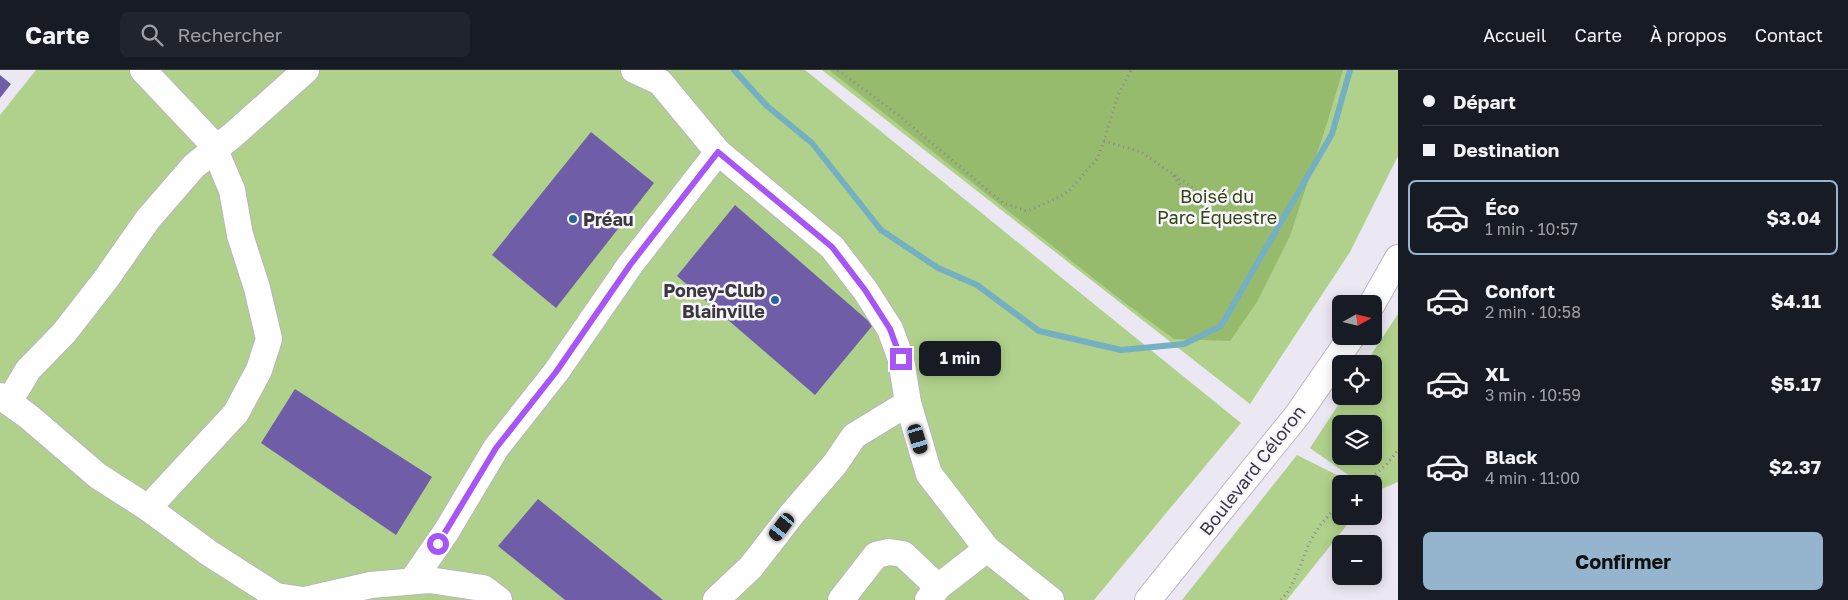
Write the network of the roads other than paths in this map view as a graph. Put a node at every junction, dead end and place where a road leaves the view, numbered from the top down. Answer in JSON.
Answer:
{"nodes":[{"id":1,"x":144,"y":70,"type":"edge"},
{"id":2,"x":306,"y":70,"type":"edge"},
{"id":3,"x":634,"y":70,"type":"edge"},
{"id":4,"x":215,"y":150,"type":"junction"},
{"id":5,"x":718,"y":152,"type":"junction"},
{"id":6,"x":1398,"y":258,"type":"edge"},
{"id":7,"x":1377,"y":295,"type":"edge"},
{"id":8,"x":1346,"y":345,"type":"edge"},
{"id":9,"x":5,"y":399,"type":"edge"},
{"id":10,"x":908,"y":404,"type":"junction"},
{"id":11,"x":148,"y":508,"type":"junction"},
{"id":12,"x":446,"y":532,"type":"junction"},
{"id":13,"x":987,"y":549,"type":"junction"},
{"id":14,"x":412,"y":581,"type":"junction"},
{"id":15,"x":444,"y":582,"type":"junction"},
{"id":16,"x":933,"y":593,"type":"edge"},
{"id":17,"x":304,"y":600,"type":"edge"},
{"id":18,"x":500,"y":600,"type":"edge"},
{"id":19,"x":716,"y":600,"type":"edge"},
{"id":20,"x":842,"y":600,"type":"edge"},
{"id":21,"x":1052,"y":600,"type":"edge"},
{"id":22,"x":1148,"y":600,"type":"edge"}],
"edges":[{"from":1,"to":4,"type":"street"},
{"from":2,"to":4,"type":"street"},
{"from":3,"to":5,"type":"street"},
{"from":4,"to":9,"type":"street"},
{"from":4,"to":11,"type":"street"},
{"from":5,"to":10,"type":"street"},
{"from":5,"to":12,"type":"street"},
{"from":6,"to":7,"type":"street"},
{"from":8,"to":22,"type":"street","name":"Boulevard Céloron"},
{"from":9,"to":11,"type":"street"},
{"from":10,"to":13,"type":"street"},
{"from":10,"to":19,"type":"street"},
{"from":11,"to":17,"type":"street"},
{"from":12,"to":14,"type":"street"},
{"from":12,"to":15,"type":"street"},
{"from":13,"to":16,"type":"street"},
{"from":13,"to":21,"type":"street"},
{"from":14,"to":15,"type":"street"},
{"from":14,"to":17,"type":"street"},
{"from":15,"to":18,"type":"street"},
{"from":16,"to":20,"type":"street"}]}
